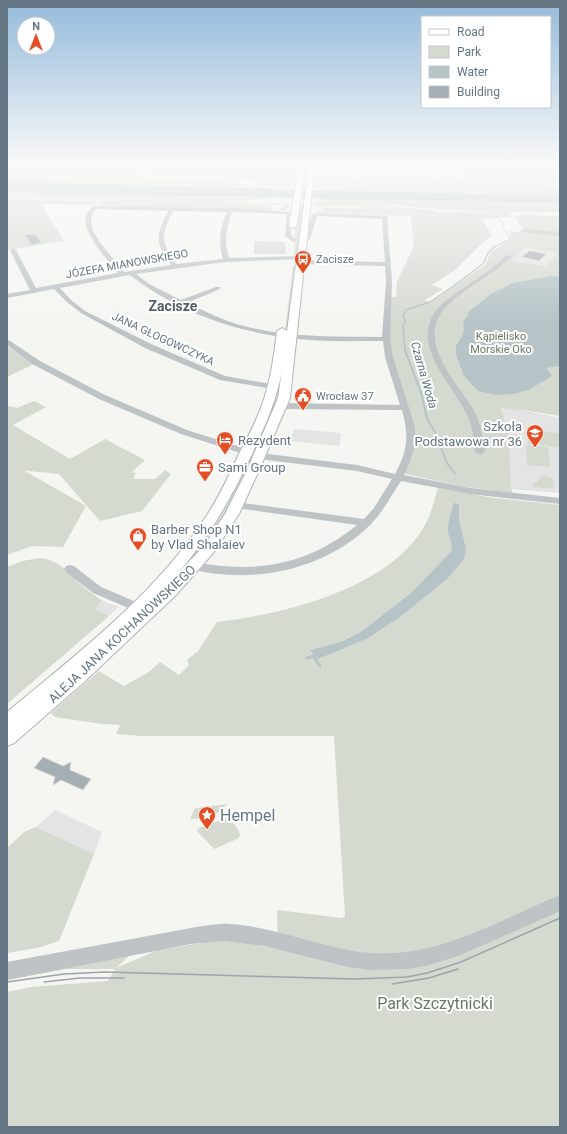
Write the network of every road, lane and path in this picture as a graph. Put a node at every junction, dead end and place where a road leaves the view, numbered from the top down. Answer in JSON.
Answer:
{"nodes":[{"id":1,"x":88,"y":219,"type":"edge"},
{"id":2,"x":166,"y":219,"type":"edge"},
{"id":3,"x":227,"y":219,"type":"edge"},
{"id":4,"x":289,"y":219,"type":"edge"},
{"id":5,"x":295,"y":219,"type":"edge"},
{"id":6,"x":306,"y":219,"type":"edge"},
{"id":7,"x":312,"y":219,"type":"edge"},
{"id":8,"x":385,"y":219,"type":"edge"},
{"id":9,"x":523,"y":231,"type":"dead end"},
{"id":10,"x":560,"y":234,"type":"edge"},
{"id":11,"x":305,"y":237,"type":"junction"},
{"id":12,"x":293,"y":240,"type":"junction"},
{"id":13,"x":14,"y":250,"type":"dead end"},
{"id":14,"x":509,"y":256,"type":"dead end"},
{"id":15,"x":226,"y":260,"type":"junction"},
{"id":16,"x":297,"y":260,"type":"junction"},
{"id":17,"x":388,"y":264,"type":"junction"},
{"id":18,"x":174,"y":265,"type":"junction"},
{"id":19,"x":127,"y":273,"type":"junction"},
{"id":20,"x":56,"y":287,"type":"junction"},
{"id":21,"x":218,"y":288,"type":"dead end"},
{"id":22,"x":34,"y":291,"type":"junction"},
{"id":23,"x":7,"y":296,"type":"edge"},
{"id":24,"x":182,"y":303,"type":"junction"},
{"id":25,"x":286,"y":335,"type":"junction"},
{"id":26,"x":386,"y":339,"type":"junction"},
{"id":27,"x":7,"y":341,"type":"edge"},
{"id":28,"x":273,"y":388,"type":"junction"},
{"id":29,"x":281,"y":406,"type":"junction"},
{"id":30,"x":405,"y":408,"type":"junction"},
{"id":31,"x":480,"y":452,"type":"dead end"},
{"id":32,"x":253,"y":454,"type":"junction"},
{"id":33,"x":398,"y":477,"type":"junction"},
{"id":34,"x":560,"y":502,"type":"edge"},
{"id":35,"x":236,"y":504,"type":"junction"},
{"id":36,"x":366,"y":523,"type":"junction"},
{"id":37,"x":188,"y":564,"type":"junction"},
{"id":38,"x":70,"y":569,"type":"dead end"},
{"id":39,"x":137,"y":607,"type":"junction"},
{"id":40,"x":7,"y":723,"type":"edge"},
{"id":41,"x":7,"y":738,"type":"edge"},
{"id":42,"x":560,"y":903,"type":"edge"},
{"id":43,"x":7,"y":970,"type":"edge"}],
"edges":[{"from":1,"to":19,"type":"street"},
{"from":2,"to":18,"type":"street"},
{"from":3,"to":15,"type":"street"},
{"from":4,"to":12,"type":"street","name":"ALEJA JANA KOCHANOWSKIEGO"},
{"from":5,"to":12,"type":"main road","name":"ALEJA JANA KOCHANOWSKIEGO"},
{"from":6,"to":11,"type":"main road","name":"ALEJA JANA KOCHANOWSKIEGO"},
{"from":7,"to":11,"type":"street"},
{"from":8,"to":17,"type":"street"},
{"from":9,"to":10,"type":"street"},
{"from":11,"to":16,"type":"main road","name":"ALEJA JANA KOCHANOWSKIEGO"},
{"from":12,"to":16,"type":"main road","name":"ALEJA JANA KOCHANOWSKIEGO"},
{"from":13,"to":22,"type":"street"},
{"from":14,"to":31,"type":"street"},
{"from":15,"to":16,"type":"street","name":"JÓZEFA MIANOWSKIEGO"},
{"from":15,"to":18,"type":"street","name":"JÓZEFA MIANOWSKIEGO"},
{"from":16,"to":17,"type":"street","name":"JÓZEFA MIANOWSKIEGO"},
{"from":16,"to":25,"type":"main road","name":"ALEJA JANA KOCHANOWSKIEGO"},
{"from":17,"to":26,"type":"street"},
{"from":18,"to":19,"type":"street","name":"JÓZEFA MIANOWSKIEGO"},
{"from":19,"to":20,"type":"street","name":"JÓZEFA MIANOWSKIEGO"},
{"from":19,"to":24,"type":"street"},
{"from":20,"to":22,"type":"street","name":"JÓZEFA MIANOWSKIEGO"},
{"from":20,"to":28,"type":"street","name":"JANA GŁOGOWCZYKA"},
{"from":21,"to":24,"type":"street"},
{"from":22,"to":23,"type":"street","name":"JÓZEFA MIANOWSKIEGO"},
{"from":24,"to":25,"type":"street"},
{"from":25,"to":26,"type":"street"},
{"from":25,"to":28,"type":"main road","name":"ALEJA JANA KOCHANOWSKIEGO"},
{"from":25,"to":29,"type":"main road","name":"ALEJA JANA KOCHANOWSKIEGO"},
{"from":26,"to":30,"type":"street"},
{"from":27,"to":32,"type":"street"},
{"from":28,"to":32,"type":"main road","name":"ALEJA JANA KOCHANOWSKIEGO"},
{"from":29,"to":30,"type":"street"},
{"from":29,"to":32,"type":"main road","name":"ALEJA JANA KOCHANOWSKIEGO"},
{"from":30,"to":33,"type":"street"},
{"from":32,"to":33,"type":"street"},
{"from":32,"to":35,"type":"main road","name":"ALEJA JANA KOCHANOWSKIEGO"},
{"from":32,"to":37,"type":"main road","name":"ALEJA JANA KOCHANOWSKIEGO"},
{"from":33,"to":34,"type":"street"},
{"from":33,"to":36,"type":"street"},
{"from":35,"to":36,"type":"street"},
{"from":35,"to":37,"type":"main road","name":"ALEJA JANA KOCHANOWSKIEGO"},
{"from":36,"to":37,"type":"street"},
{"from":37,"to":39,"type":"main road","name":"ALEJA JANA KOCHANOWSKIEGO"},
{"from":37,"to":41,"type":"main road","name":"ALEJA JANA KOCHANOWSKIEGO"},
{"from":38,"to":39,"type":"street"},
{"from":39,"to":40,"type":"main road","name":"ALEJA JANA KOCHANOWSKIEGO"},
{"from":42,"to":43,"type":"street"}]}
